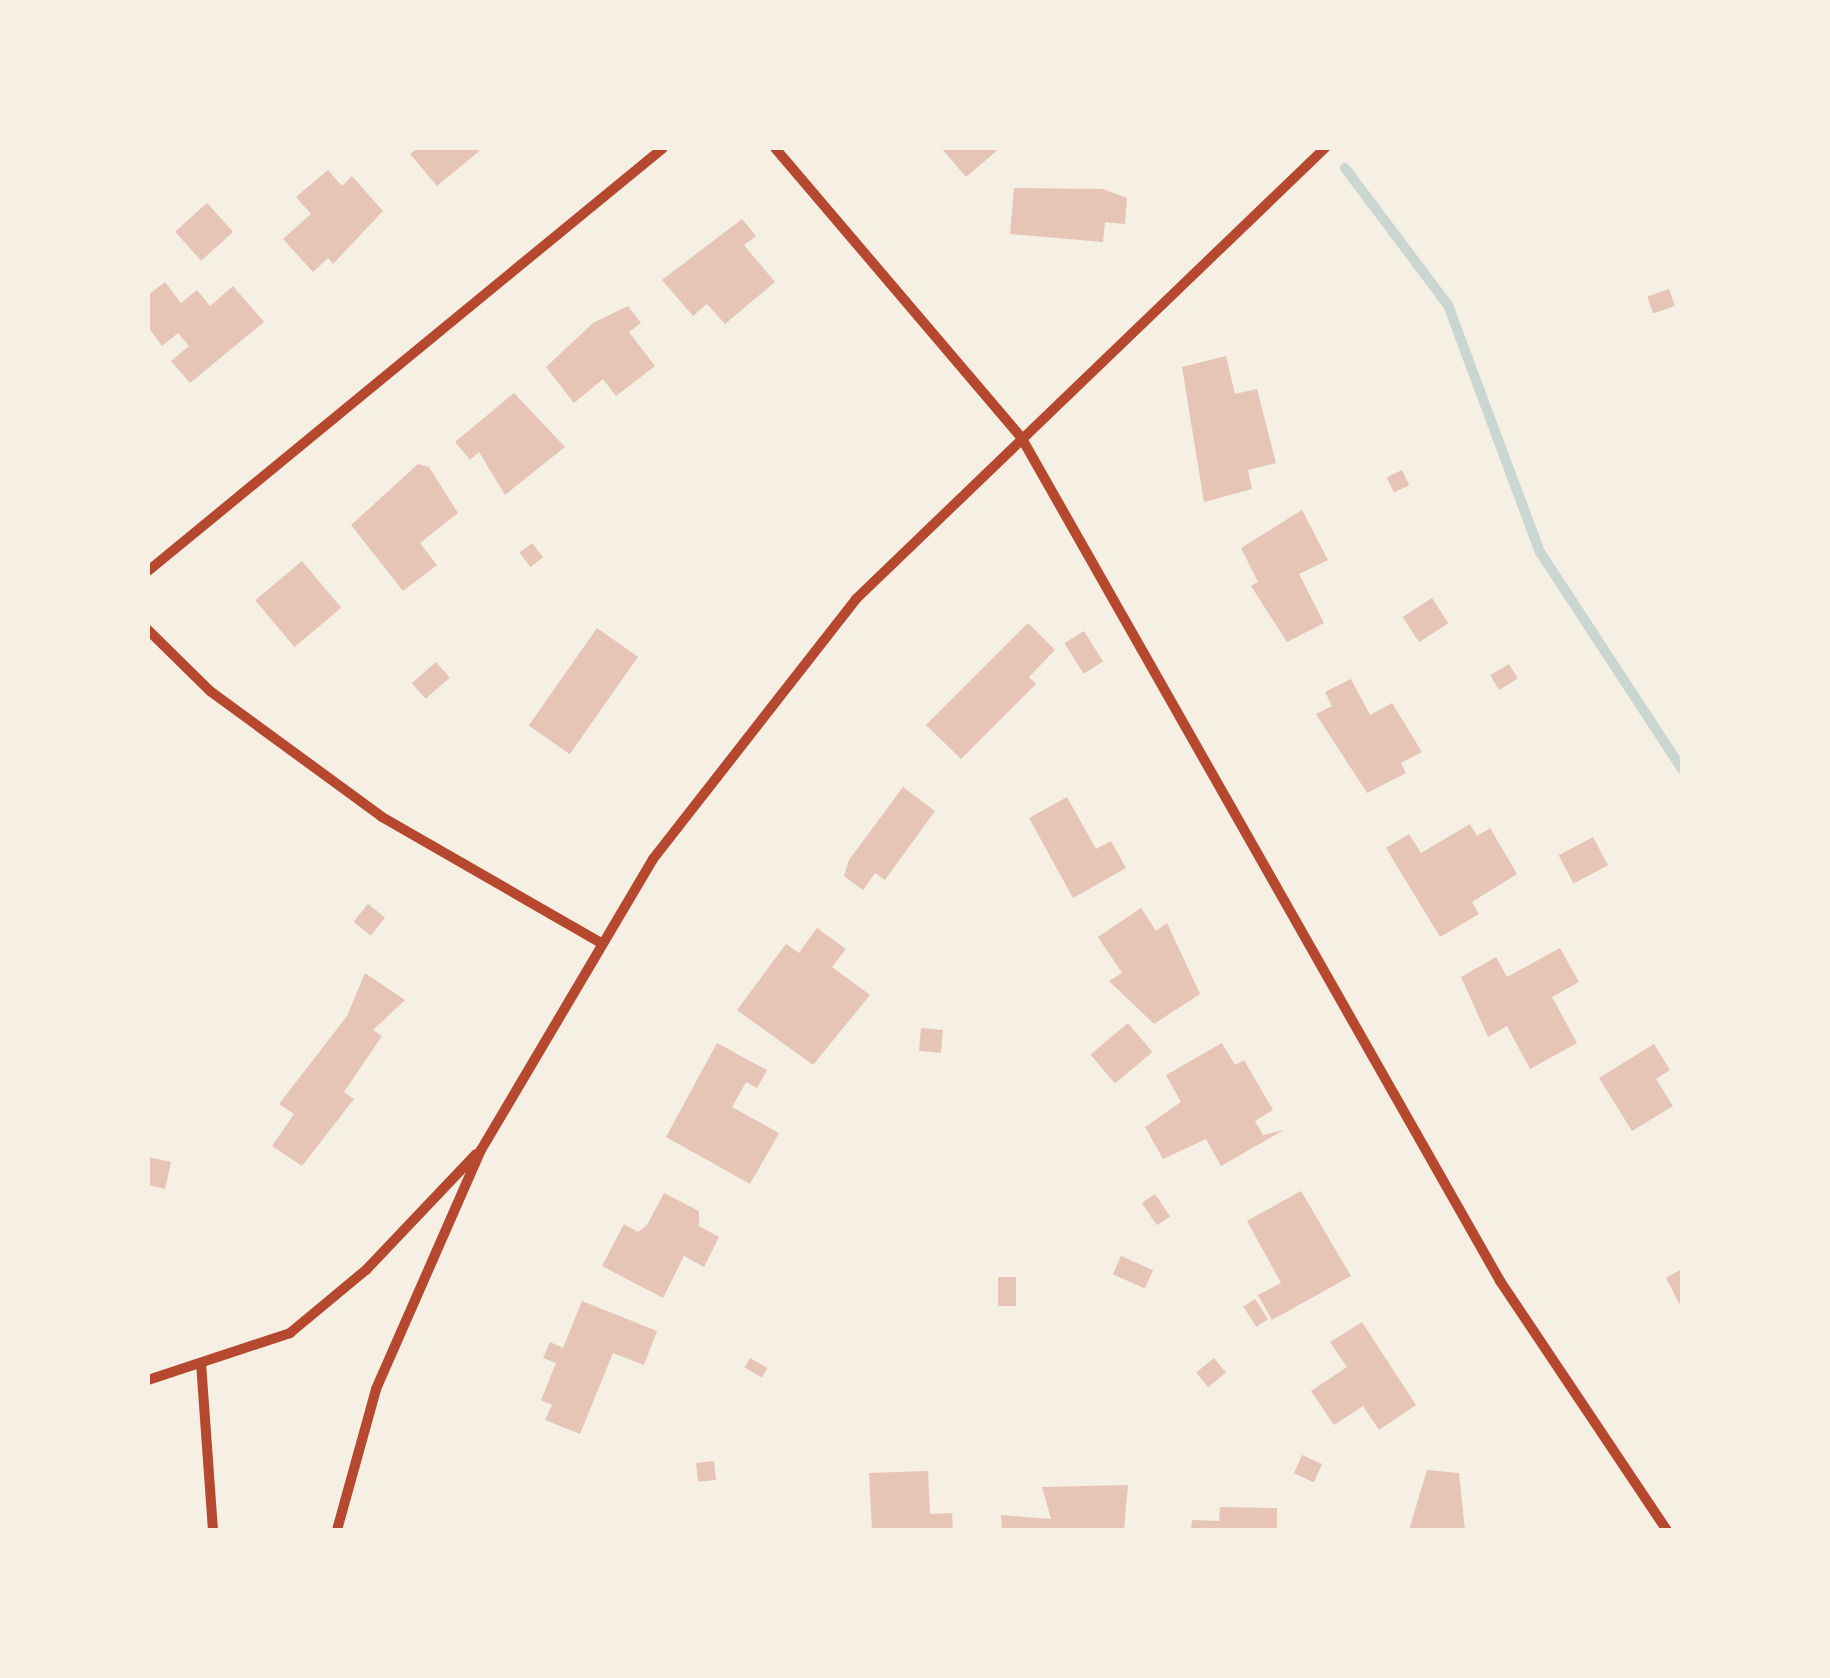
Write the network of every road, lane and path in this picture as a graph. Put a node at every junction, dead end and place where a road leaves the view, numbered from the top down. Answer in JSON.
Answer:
{"nodes":[{"id":1,"x":663,"y":148,"type":"edge"},
{"id":2,"x":774,"y":148,"type":"edge"},
{"id":3,"x":1325,"y":148,"type":"edge"},
{"id":4,"x":1021,"y":437,"type":"junction"},
{"id":5,"x":148,"y":571,"type":"edge"},
{"id":6,"x":148,"y":630,"type":"edge"},
{"id":7,"x":599,"y":942,"type":"junction"},
{"id":8,"x":480,"y":1150,"type":"junction"},
{"id":9,"x":200,"y":1363,"type":"junction"},
{"id":10,"x":148,"y":1380,"type":"edge"},
{"id":11,"x":213,"y":1530,"type":"edge"},
{"id":12,"x":337,"y":1530,"type":"edge"},
{"id":13,"x":1666,"y":1530,"type":"edge"}],
"edges":[{"from":1,"to":5,"type":"street"},
{"from":2,"to":4,"type":"street"},
{"from":3,"to":4,"type":"street"},
{"from":4,"to":7,"type":"street"},
{"from":4,"to":13,"type":"street"},
{"from":6,"to":7,"type":"street"},
{"from":7,"to":8,"type":"street"},
{"from":8,"to":9,"type":"street"},
{"from":8,"to":12,"type":"street"},
{"from":9,"to":10,"type":"street"},
{"from":9,"to":11,"type":"street"}]}
